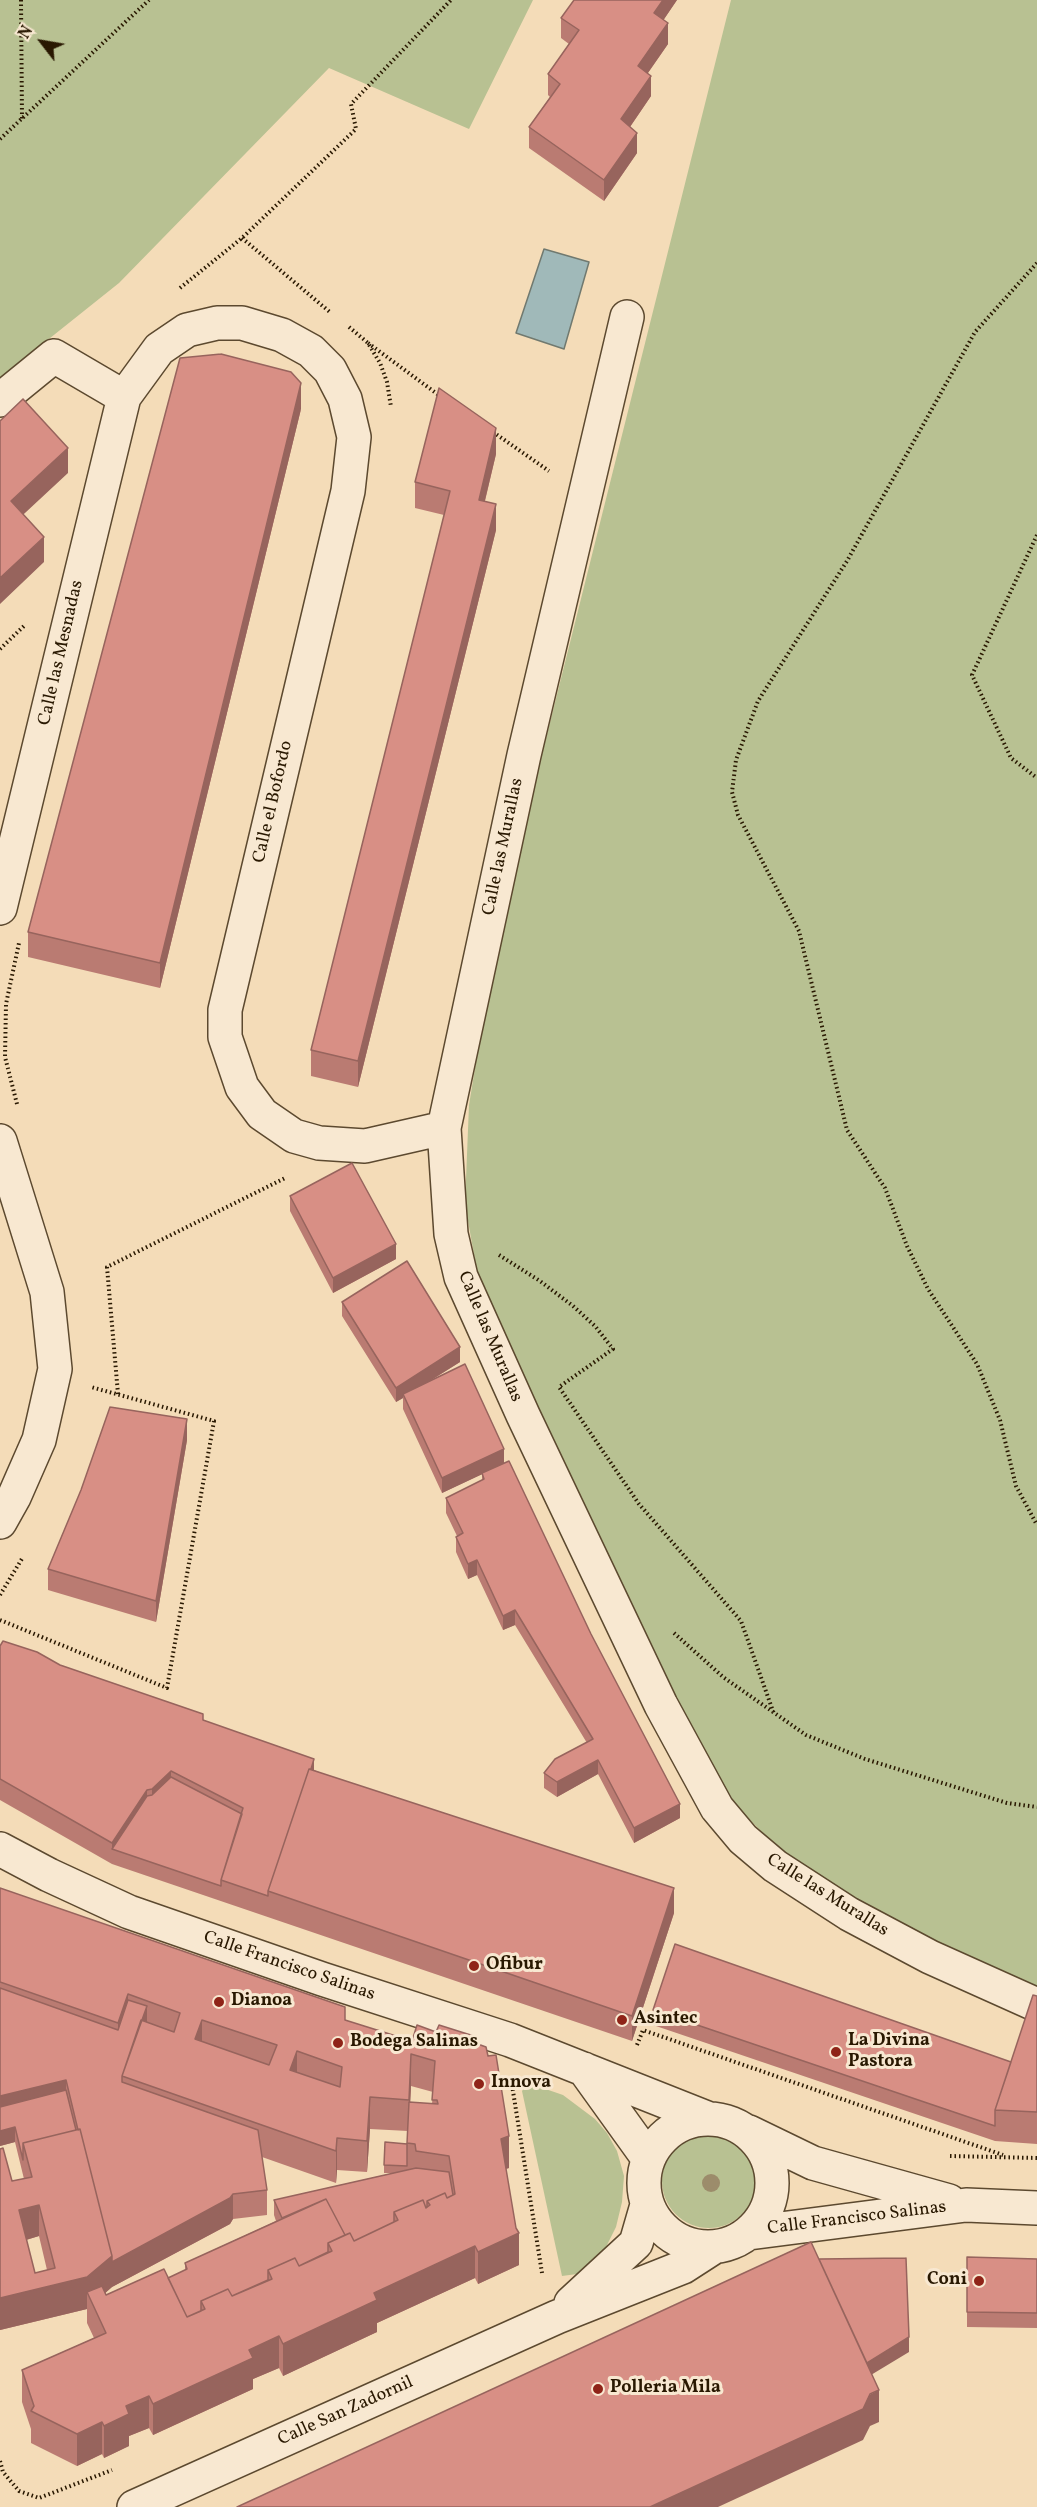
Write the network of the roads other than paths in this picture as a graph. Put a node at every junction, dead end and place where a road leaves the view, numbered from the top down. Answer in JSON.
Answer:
{"nodes":[{"id":1,"x":627,"y":317,"type":"dead end"},
{"id":2,"x":268,"y":330,"type":"joint"},
{"id":3,"x":124,"y":397,"type":"junction"},
{"id":4,"x":0,"y":400,"type":"edge"},
{"id":5,"x":0,"y":908,"type":"edge"},
{"id":6,"x":444,"y":1128,"type":"junction"},
{"id":7,"x":0,"y":1140,"type":"edge"},
{"id":8,"x":0,"y":1522,"type":"edge"},
{"id":9,"x":0,"y":1849,"type":"edge"},
{"id":10,"x":1037,"y":2006,"type":"edge"},
{"id":11,"x":584,"y":2069,"type":"junction"},
{"id":12,"x":707,"y":2118,"type":"junction"},
{"id":13,"x":744,"y":2129,"type":"junction"},
{"id":14,"x":648,"y":2158,"type":"junction"},
{"id":15,"x":647,"y":2205,"type":"junction"},
{"id":16,"x":966,"y":2205,"type":"junction"},
{"id":17,"x":1037,"y":2208,"type":"edge"},
{"id":18,"x":749,"y":2233,"type":"junction"},
{"id":19,"x":714,"y":2247,"type":"junction"},
{"id":20,"x":557,"y":2317,"type":"junction"},
{"id":21,"x":135,"y":2507,"type":"edge"}],
"edges":[{"from":1,"to":6,"type":"street","name":"Calle las Murallas"},
{"from":2,"to":3,"type":"street","name":"Calle las Mesnadas"},
{"from":2,"to":6,"type":"street","name":"Calle el Bofordo"},
{"from":3,"to":4,"type":"street"},
{"from":3,"to":5,"type":"street","name":"Calle las Mesnadas"},
{"from":6,"to":10,"type":"street","name":"Calle las Murallas"},
{"from":7,"to":8,"type":"street"},
{"from":9,"to":11,"type":"street","name":"Calle Francisco Salinas"},
{"from":11,"to":12,"type":"street","name":"Calle Francisco Salinas"},
{"from":11,"to":14,"type":"street"},
{"from":12,"to":13,"type":"street"},
{"from":12,"to":14,"type":"street"},
{"from":13,"to":16,"type":"street","name":"Calle Francisco Salinas"},
{"from":13,"to":18,"type":"street"},
{"from":14,"to":15,"type":"street"},
{"from":15,"to":19,"type":"street"},
{"from":15,"to":20,"type":"street","name":"Calle San Zadornil"},
{"from":16,"to":17,"type":"street","name":"Calle Francisco Salinas"},
{"from":16,"to":18,"type":"street","name":"Calle Francisco Salinas"},
{"from":18,"to":19,"type":"street"},
{"from":19,"to":20,"type":"street","name":"Calle San Zadornil"},
{"from":20,"to":21,"type":"street","name":"Calle San Zadornil"}]}
